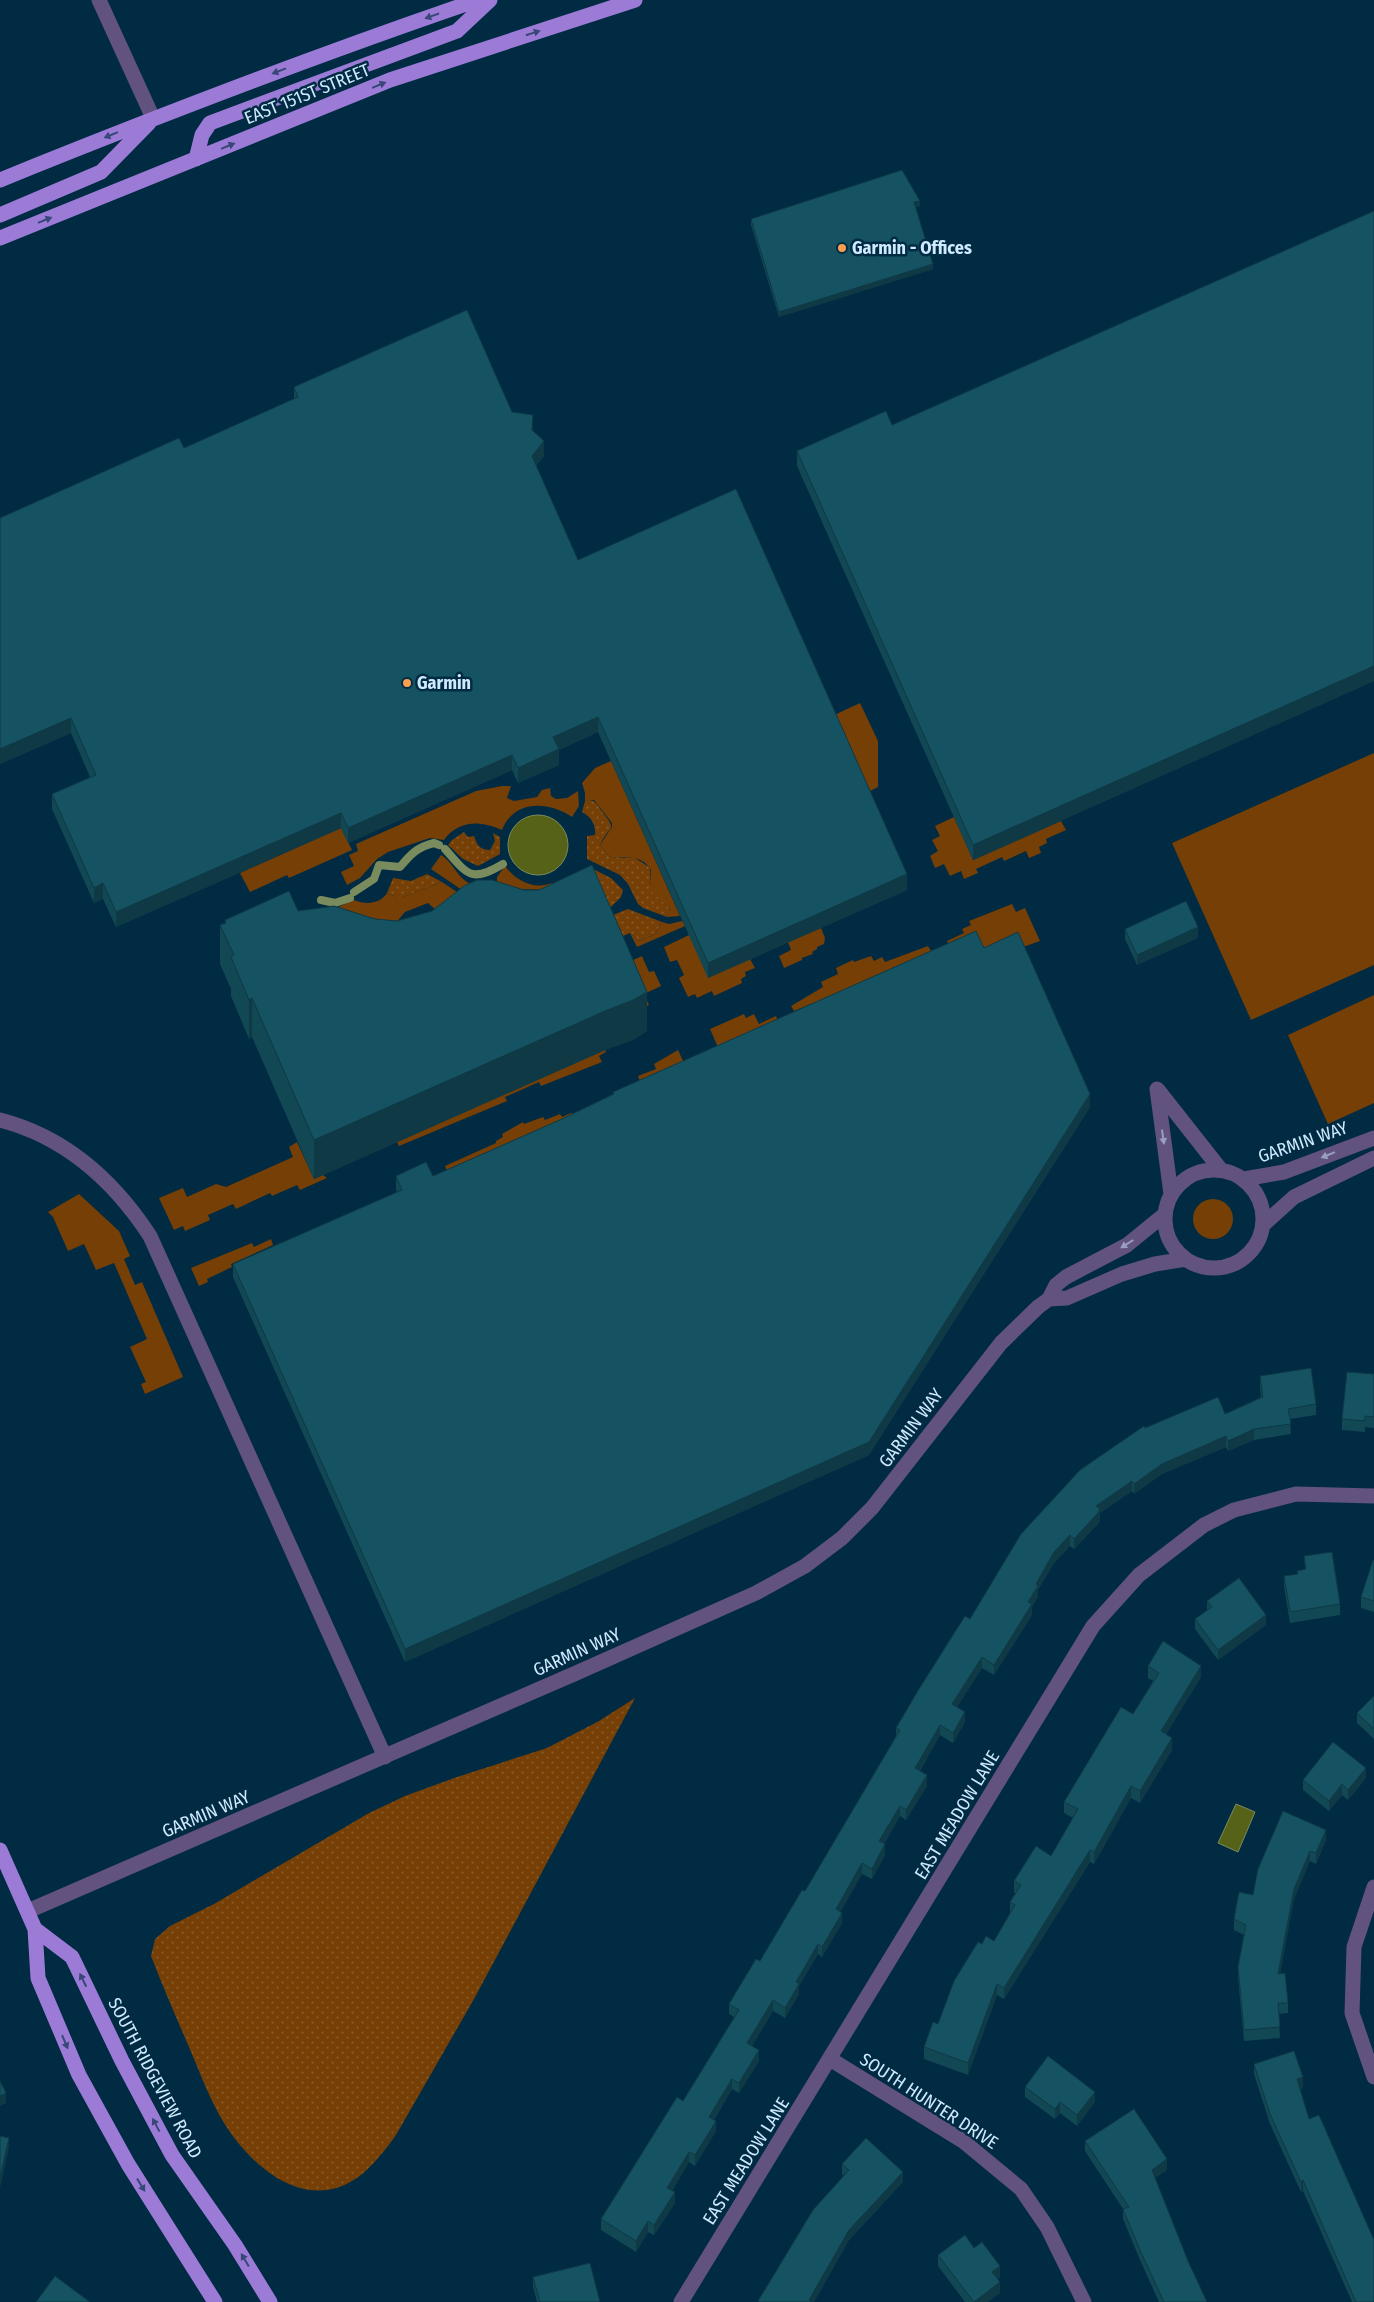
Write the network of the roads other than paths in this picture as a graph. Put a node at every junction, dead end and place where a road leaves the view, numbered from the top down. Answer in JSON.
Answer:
{"nodes":[{"id":1,"x":100,"y":0,"type":"edge"},
{"id":2,"x":478,"y":0,"type":"edge"},
{"id":3,"x":490,"y":0,"type":"edge"},
{"id":4,"x":635,"y":0,"type":"edge"},
{"id":5,"x":153,"y":118,"type":"junction"},
{"id":6,"x":196,"y":159,"type":"junction"},
{"id":7,"x":0,"y":180,"type":"edge"},
{"id":8,"x":0,"y":215,"type":"edge"},
{"id":9,"x":0,"y":238,"type":"edge"},
{"id":10,"x":0,"y":1120,"type":"edge"},
{"id":11,"x":1374,"y":1138,"type":"edge"},
{"id":12,"x":1374,"y":1158,"type":"edge"},
{"id":13,"x":1221,"y":1170,"type":"junction"},
{"id":14,"x":1244,"y":1180,"type":"junction"},
{"id":15,"x":1171,"y":1194,"type":"junction"},
{"id":16,"x":1165,"y":1214,"type":"junction"},
{"id":17,"x":1264,"y":1224,"type":"junction"},
{"id":18,"x":1186,"y":1259,"type":"junction"},
{"id":19,"x":1049,"y":1300,"type":"junction"},
{"id":20,"x":1374,"y":1496,"type":"edge"},
{"id":21,"x":385,"y":1757,"type":"junction"},
{"id":22,"x":0,"y":1850,"type":"edge"},
{"id":23,"x":1374,"y":1887,"type":"edge"},
{"id":24,"x":28,"y":1911,"type":"junction"},
{"id":25,"x":35,"y":1929,"type":"junction"},
{"id":26,"x":830,"y":2059,"type":"junction"},
{"id":27,"x":1374,"y":2077,"type":"edge"},
{"id":28,"x":215,"y":2302,"type":"edge"},
{"id":29,"x":270,"y":2302,"type":"edge"},
{"id":30,"x":681,"y":2302,"type":"edge"},
{"id":31,"x":1084,"y":2302,"type":"edge"}],
"edges":[{"from":1,"to":5,"type":"street"},
{"from":2,"to":5,"type":"main road","name":"EAST 151ST STREET","one_way":true},
{"from":3,"to":6,"type":"main road"},
{"from":6,"to":4,"type":"main road","name":"EAST 151ST STREET","one_way":true},
{"from":5,"to":7,"type":"main road","name":"EAST 151ST STREET","one_way":true},
{"from":5,"to":8,"type":"main road"},
{"from":9,"to":6,"type":"main road","name":"EAST 151ST STREET","one_way":true},
{"from":10,"to":21,"type":"street"},
{"from":11,"to":14,"type":"street","name":"GARMIN WAY","one_way":true},
{"from":12,"to":17,"type":"street","name":"GARMIN WAY"},
{"from":13,"to":14,"type":"street","name":"GARMIN WAY"},
{"from":13,"to":15,"type":"street"},
{"from":13,"to":15,"type":"street","one_way":true},
{"from":14,"to":17,"type":"street","name":"GARMIN WAY"},
{"from":15,"to":16,"type":"street"},
{"from":16,"to":18,"type":"street"},
{"from":16,"to":19,"type":"street","name":"GARMIN WAY","one_way":true},
{"from":17,"to":18,"type":"street","name":"GARMIN WAY"},
{"from":18,"to":19,"type":"street","name":"GARMIN WAY"},
{"from":19,"to":21,"type":"street","name":"GARMIN WAY"},
{"from":20,"to":26,"type":"street","name":"EAST MEADOW LANE"},
{"from":21,"to":24,"type":"street","name":"GARMIN WAY"},
{"from":22,"to":24,"type":"main road"},
{"from":23,"to":27,"type":"street"},
{"from":24,"to":25,"type":"main road"},
{"from":25,"to":28,"type":"main road","one_way":true},
{"from":29,"to":25,"type":"main road","name":"SOUTH RIDGEVIEW ROAD","one_way":true},
{"from":26,"to":30,"type":"street","name":"EAST MEADOW LANE"},
{"from":26,"to":31,"type":"street","name":"SOUTH HUNTER DRIVE"}]}
